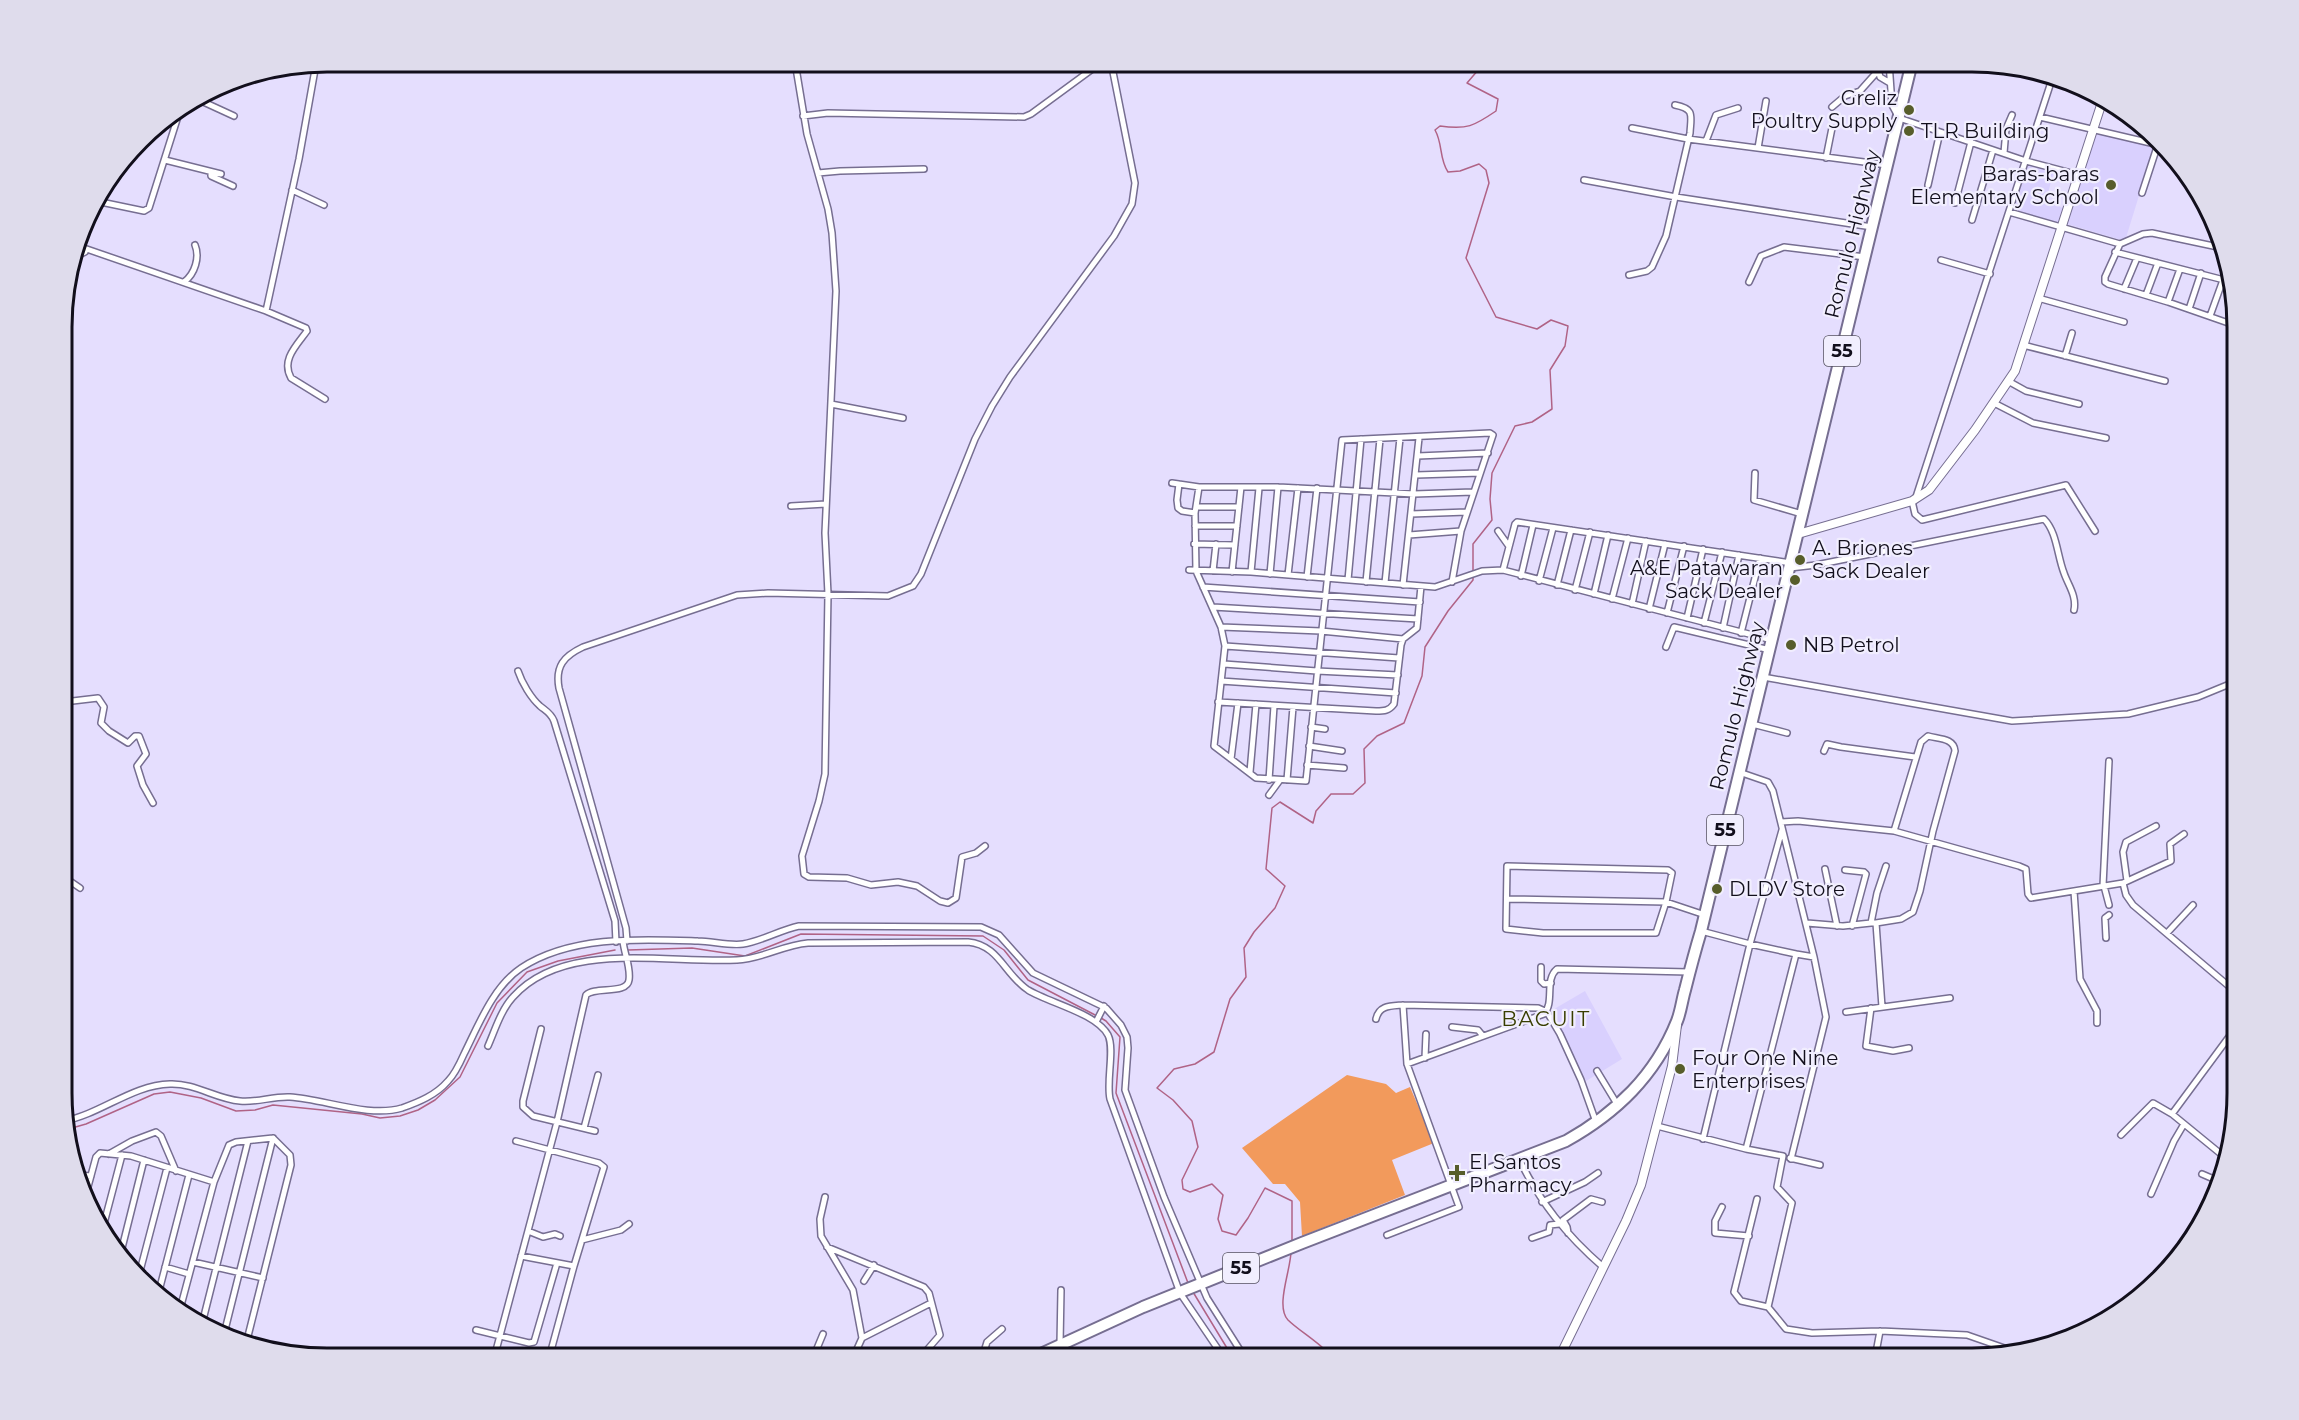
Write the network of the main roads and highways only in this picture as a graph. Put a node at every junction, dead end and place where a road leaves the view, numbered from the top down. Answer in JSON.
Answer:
{"nodes":[{"id":1,"x":1910,"y":72,"type":"edge"},
{"id":2,"x":1052,"y":1348,"type":"edge"}],
"edges":[{"from":1,"to":2,"type":"highway","name":"Romulo Highway","number":"55"}]}
